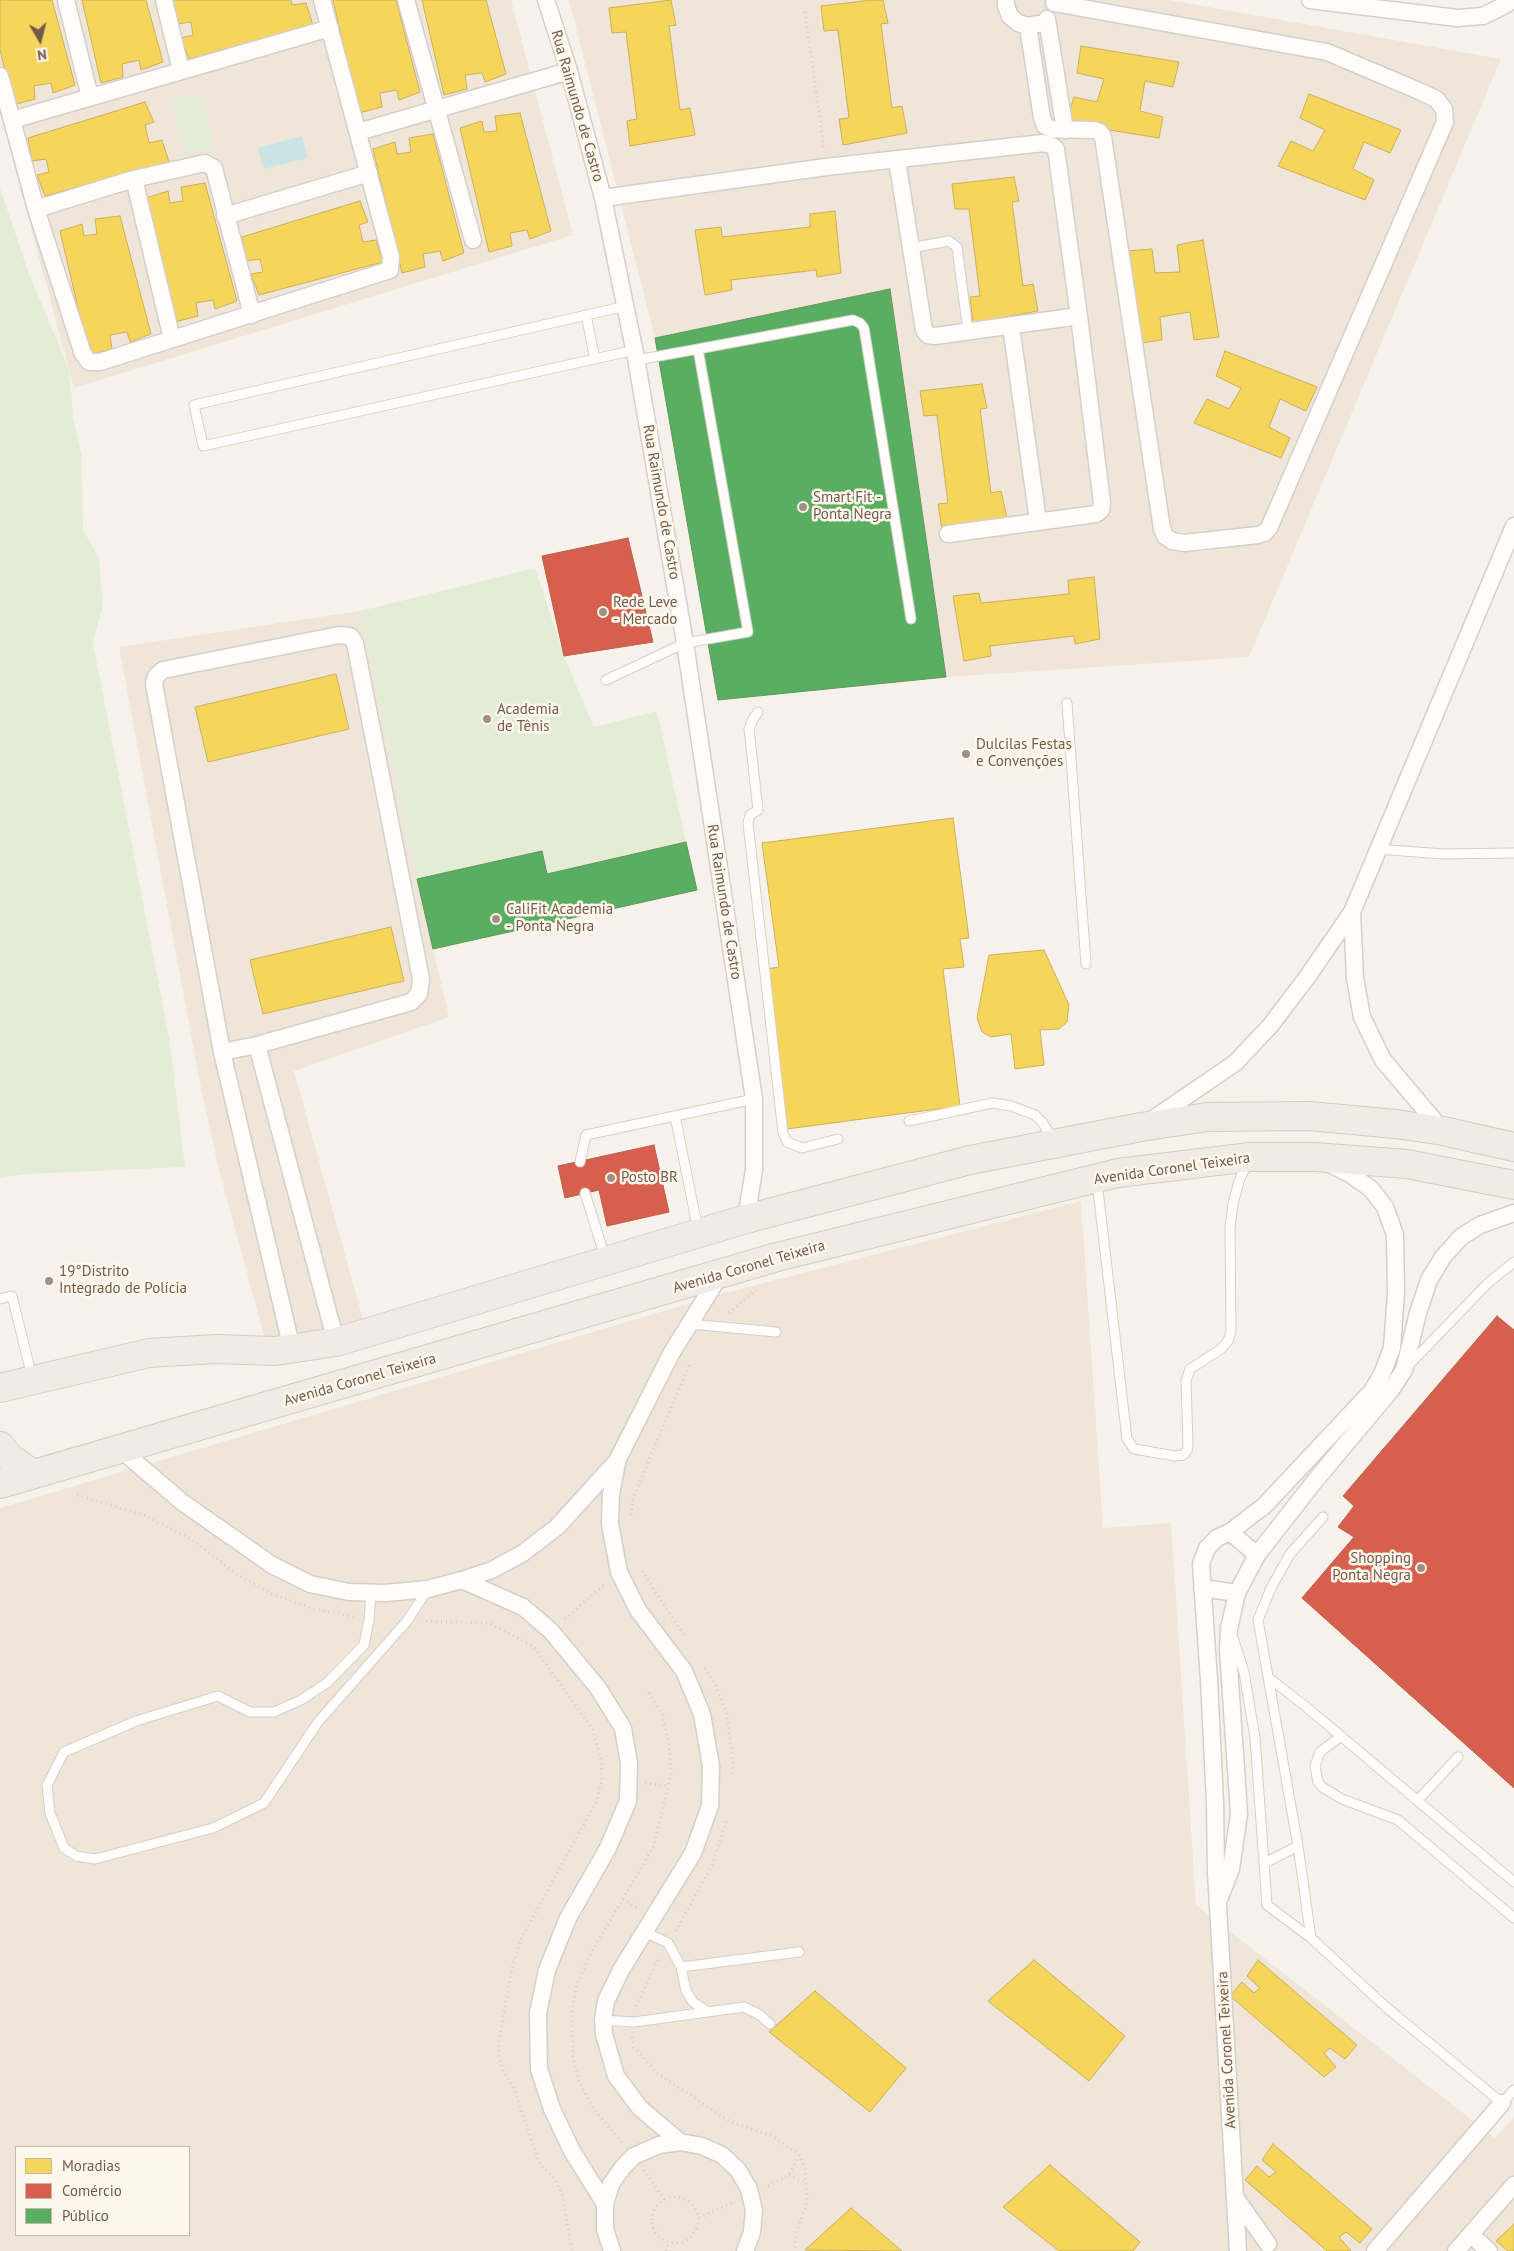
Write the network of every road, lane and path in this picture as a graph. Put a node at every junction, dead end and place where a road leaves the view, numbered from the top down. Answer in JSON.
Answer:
{"nodes":[{"id":1,"x":66,"y":0,"type":"edge"},
{"id":2,"x":164,"y":0,"type":"edge"},
{"id":3,"x":322,"y":0,"type":"edge"},
{"id":4,"x":406,"y":0,"type":"edge"},
{"id":5,"x":546,"y":0,"type":"edge"},
{"id":6,"x":1006,"y":0,"type":"edge"},
{"id":7,"x":1321,"y":1,"type":"edge"},
{"id":8,"x":1054,"y":2,"type":"edge"},
{"id":9,"x":1507,"y":2,"type":"edge"},
{"id":10,"x":806,"y":12,"type":"dead end"},
{"id":11,"x":1047,"y":19,"type":"junction"},
{"id":12,"x":1028,"y":26,"type":"junction"},
{"id":13,"x":330,"y":28,"type":"junction"},
{"id":14,"x":181,"y":71,"type":"junction"},
{"id":15,"x":569,"y":71,"type":"junction"},
{"id":16,"x":0,"y":76,"type":"edge"},
{"id":17,"x":90,"y":97,"type":"junction"},
{"id":18,"x":435,"y":109,"type":"junction"},
{"id":19,"x":12,"y":120,"type":"junction"},
{"id":20,"x":1065,"y":130,"type":"junction"},
{"id":21,"x":358,"y":132,"type":"junction"},
{"id":22,"x":897,"y":160,"type":"junction"},
{"id":23,"x":826,"y":167,"type":"junction"},
{"id":24,"x":369,"y":173,"type":"junction"},
{"id":25,"x":134,"y":180,"type":"junction"},
{"id":26,"x":604,"y":198,"type":"junction"},
{"id":27,"x":36,"y":209,"type":"junction"},
{"id":28,"x":226,"y":216,"type":"junction"},
{"id":29,"x":473,"y":240,"type":"dead end"},
{"id":30,"x":910,"y":248,"type":"junction"},
{"id":31,"x":626,"y":306,"type":"junction"},
{"id":32,"x":252,"y":315,"type":"junction"},
{"id":33,"x":586,"y":315,"type":"junction"},
{"id":34,"x":1079,"y":316,"type":"junction"},
{"id":35,"x":1011,"y":326,"type":"junction"},
{"id":36,"x":968,"y":331,"type":"junction"},
{"id":37,"x":172,"y":339,"type":"junction"},
{"id":38,"x":698,"y":349,"type":"junction"},
{"id":39,"x":636,"y":355,"type":"junction"},
{"id":40,"x":595,"y":359,"type":"junction"},
{"id":41,"x":1038,"y":521,"type":"junction"},
{"id":42,"x":1514,"y":526,"type":"edge"},
{"id":43,"x":948,"y":534,"type":"dead end"},
{"id":44,"x":911,"y":619,"type":"dead end"},
{"id":45,"x":685,"y":643,"type":"junction"},
{"id":46,"x":606,"y":680,"type":"dead end"},
{"id":47,"x":1067,"y":703,"type":"dead end"},
{"id":48,"x":758,"y":712,"type":"dead end"},
{"id":49,"x":1377,"y":849,"type":"junction"},
{"id":50,"x":1514,"y":853,"type":"edge"},
{"id":51,"x":1352,"y":912,"type":"junction"},
{"id":52,"x":1086,"y":964,"type":"dead end"},
{"id":53,"x":257,"y":1045,"type":"junction"},
{"id":54,"x":222,"y":1052,"type":"junction"},
{"id":55,"x":754,"y":1099,"type":"junction"},
{"id":56,"x":675,"y":1116,"type":"junction"},
{"id":57,"x":909,"y":1121,"type":"dead end"},
{"id":58,"x":1140,"y":1127,"type":"junction"},
{"id":59,"x":1443,"y":1131,"type":"junction"},
{"id":60,"x":838,"y":1139,"type":"dead end"},
{"id":61,"x":1054,"y":1144,"type":"junction"},
{"id":62,"x":1514,"y":1147,"type":"edge"},
{"id":63,"x":1250,"y":1157,"type":"junction"},
{"id":64,"x":1315,"y":1157,"type":"junction"},
{"id":65,"x":580,"y":1162,"type":"dead end"},
{"id":66,"x":1097,"y":1178,"type":"junction"},
{"id":67,"x":1514,"y":1185,"type":"edge"},
{"id":68,"x":585,"y":1193,"type":"dead end"},
{"id":69,"x":1514,"y":1213,"type":"edge"},
{"id":70,"x":746,"y":1219,"type":"junction"},
{"id":71,"x":699,"y":1234,"type":"junction"},
{"id":72,"x":606,"y":1261,"type":"junction"},
{"id":73,"x":1514,"y":1262,"type":"edge"},
{"id":74,"x":721,"y":1274,"type":"junction"},
{"id":75,"x":0,"y":1299,"type":"edge"},
{"id":76,"x":690,"y":1324,"type":"junction"},
{"id":77,"x":776,"y":1332,"type":"dead end"},
{"id":78,"x":336,"y":1342,"type":"junction"},
{"id":79,"x":292,"y":1349,"type":"junction"},
{"id":80,"x":1404,"y":1370,"type":"junction"},
{"id":81,"x":33,"y":1380,"type":"junction"},
{"id":82,"x":0,"y":1388,"type":"edge"},
{"id":83,"x":0,"y":1446,"type":"edge"},
{"id":84,"x":120,"y":1449,"type":"junction"},
{"id":85,"x":617,"y":1461,"type":"junction"},
{"id":86,"x":33,"y":1474,"type":"junction"},
{"id":87,"x":0,"y":1484,"type":"edge"},
{"id":88,"x":77,"y":1495,"type":"dead end"},
{"id":89,"x":1323,"y":1517,"type":"dead end"},
{"id":90,"x":1230,"y":1532,"type":"junction"},
{"id":91,"x":1257,"y":1555,"type":"junction"},
{"id":92,"x":619,"y":1572,"type":"junction"},
{"id":93,"x":462,"y":1580,"type":"junction"},
{"id":94,"x":1202,"y":1588,"type":"junction"},
{"id":95,"x":428,"y":1589,"type":"junction"},
{"id":96,"x":371,"y":1593,"type":"junction"},
{"id":97,"x":1237,"y":1593,"type":"junction"},
{"id":98,"x":369,"y":1620,"type":"junction"},
{"id":99,"x":407,"y":1621,"type":"junction"},
{"id":100,"x":1230,"y":1629,"type":"junction"},
{"id":101,"x":551,"y":1631,"type":"junction"},
{"id":102,"x":534,"y":1646,"type":"junction"},
{"id":103,"x":1269,"y":1678,"type":"junction"},
{"id":104,"x":1340,"y":1737,"type":"junction"},
{"id":105,"x":1458,"y":1757,"type":"dead end"},
{"id":106,"x":1418,"y":1800,"type":"junction"},
{"id":107,"x":1298,"y":1846,"type":"junction"},
{"id":108,"x":1265,"y":1863,"type":"junction"},
{"id":109,"x":1514,"y":1882,"type":"edge"},
{"id":110,"x":1219,"y":1902,"type":"junction"},
{"id":111,"x":1514,"y":1918,"type":"edge"},
{"id":112,"x":645,"y":1932,"type":"junction"},
{"id":113,"x":1311,"y":1938,"type":"junction"},
{"id":114,"x":799,"y":1952,"type":"dead end"},
{"id":115,"x":681,"y":1967,"type":"junction"},
{"id":116,"x":706,"y":2011,"type":"junction"},
{"id":117,"x":603,"y":2020,"type":"junction"},
{"id":118,"x":770,"y":2024,"type":"dead end"},
{"id":119,"x":1514,"y":2090,"type":"edge"},
{"id":120,"x":1502,"y":2103,"type":"junction"},
{"id":121,"x":680,"y":2142,"type":"junction"},
{"id":122,"x":799,"y":2154,"type":"dead end"},
{"id":123,"x":807,"y":2182,"type":"dead end"},
{"id":124,"x":1514,"y":2185,"type":"edge"},
{"id":125,"x":1235,"y":2197,"type":"junction"},
{"id":126,"x":605,"y":2204,"type":"junction"},
{"id":127,"x":1471,"y":2235,"type":"junction"},
{"id":128,"x":669,"y":2242,"type":"junction"},
{"id":129,"x":1272,"y":2248,"type":"edge"},
{"id":130,"x":572,"y":2251,"type":"edge"},
{"id":131,"x":612,"y":2251,"type":"edge"},
{"id":132,"x":666,"y":2251,"type":"edge"},
{"id":133,"x":745,"y":2251,"type":"edge"},
{"id":134,"x":1238,"y":2251,"type":"edge"},
{"id":135,"x":1376,"y":2251,"type":"edge"},
{"id":136,"x":1456,"y":2251,"type":"edge"},
{"id":137,"x":1489,"y":2251,"type":"edge"}],
"edges":[{"from":1,"to":17,"type":"street"},
{"from":2,"to":14,"type":"street"},
{"from":3,"to":13,"type":"street"},
{"from":4,"to":18,"type":"street"},
{"from":5,"to":15,"type":"street","name":"Rua Raimundo de Castro"},
{"from":6,"to":12,"type":"street"},
{"from":7,"to":9,"type":"street"},
{"from":8,"to":11,"type":"street"},
{"from":8,"to":20,"type":"street"},
{"from":10,"to":23,"type":"path"},
{"from":11,"to":12,"type":"street"},
{"from":11,"to":20,"type":"street"},
{"from":12,"to":20,"type":"street"},
{"from":13,"to":14,"type":"street"},
{"from":13,"to":21,"type":"street"},
{"from":14,"to":17,"type":"street"},
{"from":15,"to":18,"type":"street"},
{"from":15,"to":26,"type":"street","name":"Rua Raimundo de Castro"},
{"from":16,"to":19,"type":"street"},
{"from":17,"to":19,"type":"street"},
{"from":18,"to":21,"type":"street"},
{"from":18,"to":29,"type":"street"},
{"from":19,"to":27,"type":"street"},
{"from":21,"to":24,"type":"street"},
{"from":22,"to":23,"type":"street"},
{"from":22,"to":30,"type":"street"},
{"from":22,"to":34,"type":"street"},
{"from":23,"to":26,"type":"street"},
{"from":24,"to":28,"type":"street"},
{"from":24,"to":32,"type":"street"},
{"from":25,"to":27,"type":"street"},
{"from":25,"to":28,"type":"street"},
{"from":25,"to":37,"type":"street"},
{"from":26,"to":31,"type":"street","name":"Rua Raimundo de Castro"},
{"from":27,"to":37,"type":"street"},
{"from":28,"to":32,"type":"street"},
{"from":30,"to":36,"type":"street"},
{"from":30,"to":36,"type":"lane"},
{"from":31,"to":33,"type":"lane"},
{"from":31,"to":39,"type":"street","name":"Rua Raimundo de Castro"},
{"from":32,"to":37,"type":"street"},
{"from":33,"to":40,"type":"lane"},
{"from":33,"to":40,"type":"lane"},
{"from":34,"to":35,"type":"street"},
{"from":34,"to":41,"type":"street"},
{"from":35,"to":36,"type":"street"},
{"from":35,"to":41,"type":"street"},
{"from":38,"to":39,"type":"lane"},
{"from":38,"to":44,"type":"lane"},
{"from":38,"to":45,"type":"lane"},
{"from":39,"to":40,"type":"lane"},
{"from":39,"to":45,"type":"street","name":"Rua Raimundo de Castro"},
{"from":41,"to":43,"type":"street"},
{"from":42,"to":49,"type":"street"},
{"from":45,"to":46,"type":"lane"},
{"from":45,"to":55,"type":"street","name":"Rua Raimundo de Castro"},
{"from":47,"to":52,"type":"lane"},
{"from":48,"to":60,"type":"lane"},
{"from":49,"to":50,"type":"lane"},
{"from":49,"to":51,"type":"street"},
{"from":51,"to":58,"type":"street"},
{"from":51,"to":59,"type":"street"},
{"from":53,"to":54,"type":"street"},
{"from":53,"to":54,"type":"street"},
{"from":53,"to":78,"type":"street"},
{"from":54,"to":79,"type":"street"},
{"from":55,"to":56,"type":"lane"},
{"from":55,"to":70,"type":"street","name":"Rua Raimundo de Castro"},
{"from":56,"to":65,"type":"lane"},
{"from":56,"to":71,"type":"lane"},
{"from":57,"to":61,"type":"lane"},
{"from":58,"to":59,"type":"highway"},
{"from":58,"to":61,"type":"highway"},
{"from":59,"to":62,"type":"highway"},
{"from":61,"to":70,"type":"highway"},
{"from":63,"to":64,"type":"highway","name":"Avenida Coronel Teixeira"},
{"from":63,"to":66,"type":"highway","name":"Avenida Coronel Teixeira"},
{"from":63,"to":66,"type":"lane"},
{"from":64,"to":67,"type":"highway","name":"Avenida Coronel Teixeira"},
{"from":64,"to":90,"type":"street"},
{"from":66,"to":74,"type":"highway","name":"Avenida Coronel Teixeira"},
{"from":68,"to":72,"type":"lane"},
{"from":69,"to":80,"type":"street"},
{"from":70,"to":71,"type":"highway"},
{"from":71,"to":72,"type":"highway"},
{"from":72,"to":78,"type":"highway"},
{"from":73,"to":80,"type":"lane"},
{"from":74,"to":76,"type":"street"},
{"from":74,"to":84,"type":"highway","name":"Avenida Coronel Teixeira"},
{"from":75,"to":81,"type":"lane"},
{"from":76,"to":77,"type":"lane"},
{"from":76,"to":85,"type":"street"},
{"from":78,"to":79,"type":"highway"},
{"from":79,"to":81,"type":"highway"},
{"from":80,"to":91,"type":"street"},
{"from":81,"to":82,"type":"highway"},
{"from":83,"to":86,"type":"highway"},
{"from":84,"to":86,"type":"highway","name":"Avenida Coronel Teixeira"},
{"from":84,"to":96,"type":"street"},
{"from":85,"to":92,"type":"street"},
{"from":85,"to":93,"type":"street"},
{"from":86,"to":87,"type":"highway","name":"Avenida Coronel Teixeira"},
{"from":88,"to":98,"type":"path"},
{"from":89,"to":103,"type":"lane"},
{"from":90,"to":91,"type":"street"},
{"from":90,"to":94,"type":"street"},
{"from":91,"to":97,"type":"street"},
{"from":92,"to":101,"type":"path"},
{"from":92,"to":112,"type":"street"},
{"from":93,"to":95,"type":"street"},
{"from":93,"to":101,"type":"street"},
{"from":94,"to":97,"type":"street"},
{"from":94,"to":110,"type":"street","name":"Avenida Coronel Teixeira"},
{"from":95,"to":96,"type":"street"},
{"from":95,"to":99,"type":"lane"},
{"from":96,"to":98,"type":"lane"},
{"from":97,"to":100,"type":"street"},
{"from":98,"to":99,"type":"lane"},
{"from":99,"to":102,"type":"path"},
{"from":100,"to":108,"type":"lane"},
{"from":100,"to":110,"type":"street"},
{"from":101,"to":102,"type":"path"},
{"from":101,"to":126,"type":"street"},
{"from":102,"to":130,"type":"path"},
{"from":103,"to":104,"type":"lane"},
{"from":103,"to":107,"type":"lane"},
{"from":104,"to":106,"type":"lane"},
{"from":104,"to":111,"type":"lane"},
{"from":105,"to":106,"type":"lane"},
{"from":106,"to":109,"type":"lane"},
{"from":107,"to":108,"type":"lane"},
{"from":107,"to":113,"type":"lane"},
{"from":108,"to":113,"type":"lane"},
{"from":110,"to":125,"type":"street","name":"Avenida Coronel Teixeira"},
{"from":112,"to":115,"type":"lane"},
{"from":112,"to":117,"type":"street"},
{"from":113,"to":120,"type":"lane"},
{"from":114,"to":115,"type":"lane"},
{"from":115,"to":116,"type":"lane"},
{"from":116,"to":117,"type":"lane"},
{"from":116,"to":118,"type":"lane"},
{"from":117,"to":121,"type":"street"},
{"from":119,"to":120,"type":"lane"},
{"from":120,"to":135,"type":"street"},
{"from":121,"to":126,"type":"street"},
{"from":121,"to":133,"type":"street"},
{"from":122,"to":123,"type":"path"},
{"from":124,"to":127,"type":"street"},
{"from":125,"to":129,"type":"street","name":"Avenida Coronel Teixeira"},
{"from":125,"to":134,"type":"street","name":"Avenida Coronel Teixeira"},
{"from":126,"to":131,"type":"street"},
{"from":127,"to":136,"type":"street"},
{"from":127,"to":137,"type":"street"},
{"from":128,"to":128,"type":"path"},
{"from":128,"to":132,"type":"path"},
{"from":129,"to":134,"type":"street","name":"Avenida Coronel Teixeira"}]}
